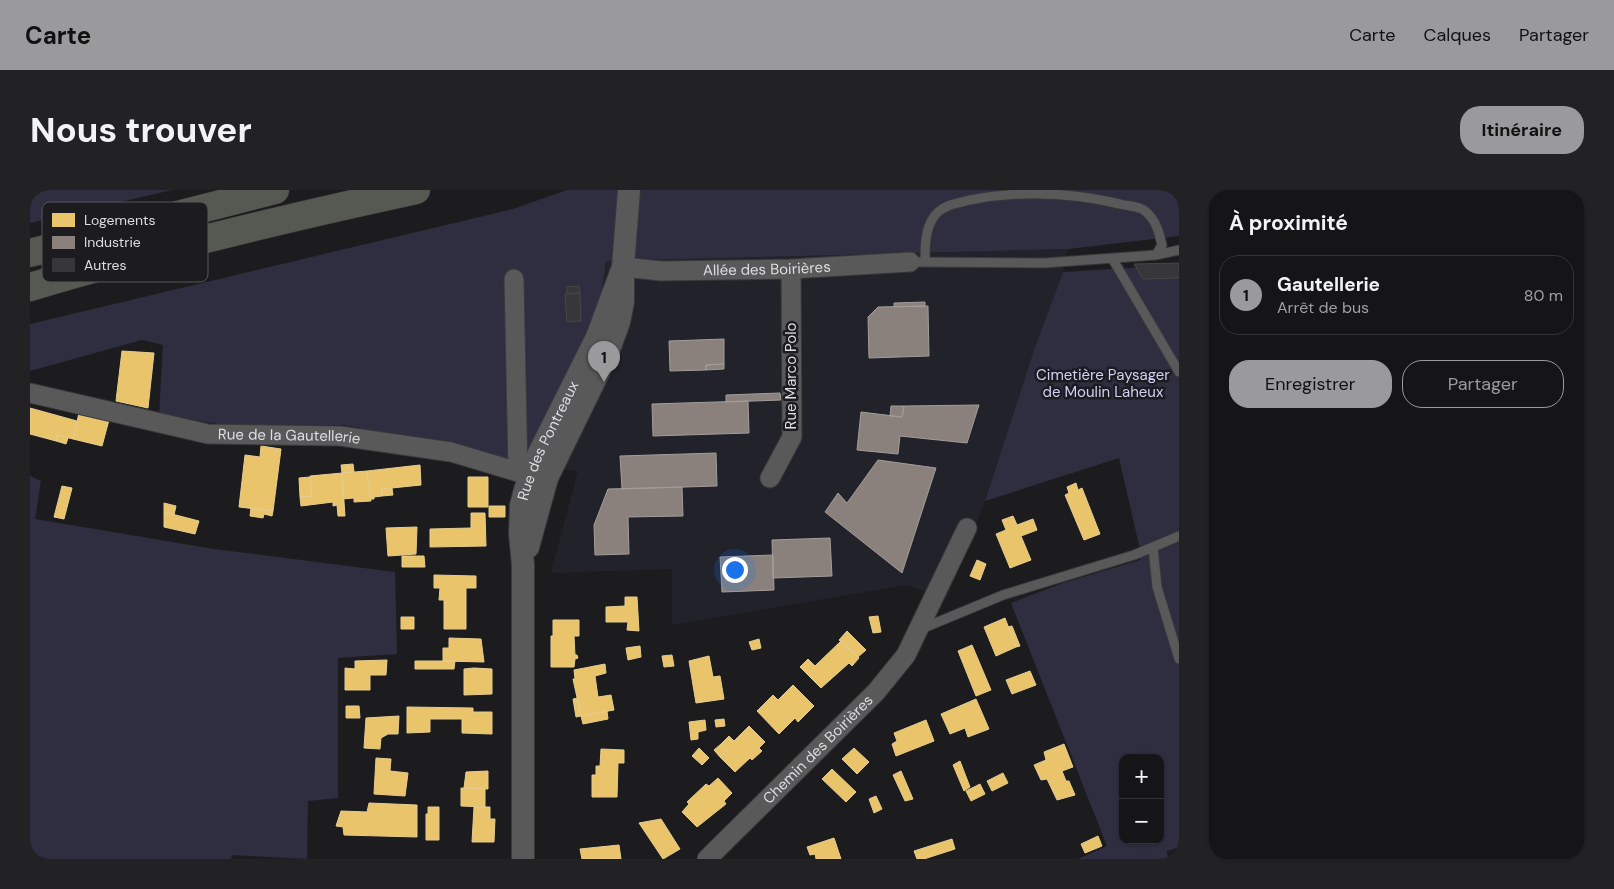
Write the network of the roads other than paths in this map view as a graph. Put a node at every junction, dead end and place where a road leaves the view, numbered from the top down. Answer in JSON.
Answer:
{"nodes":[{"id":1,"x":275,"y":190,"type":"edge"},
{"id":2,"x":416,"y":190,"type":"edge"},
{"id":3,"x":629,"y":196,"type":"edge"},
{"id":4,"x":208,"y":207,"type":"edge"},
{"id":5,"x":208,"y":238,"type":"edge"},
{"id":6,"x":1179,"y":250,"type":"edge"},
{"id":7,"x":1156,"y":255,"type":"junction"},
{"id":8,"x":1112,"y":258,"type":"junction"},
{"id":9,"x":918,"y":262,"type":"junction"},
{"id":10,"x":623,"y":267,"type":"junction"},
{"id":11,"x":791,"y":269,"type":"junction"},
{"id":12,"x":514,"y":279,"type":"dead end"},
{"id":13,"x":47,"y":282,"type":"edge"},
{"id":14,"x":30,"y":287,"type":"edge"},
{"id":15,"x":1179,"y":372,"type":"edge"},
{"id":16,"x":30,"y":393,"type":"edge"},
{"id":17,"x":532,"y":475,"type":"junction"},
{"id":18,"x":770,"y":478,"type":"dead end"},
{"id":19,"x":968,"y":528,"type":"dead end"},
{"id":20,"x":1179,"y":536,"type":"edge"},
{"id":21,"x":1153,"y":547,"type":"junction"},
{"id":22,"x":919,"y":630,"type":"junction"},
{"id":23,"x":1179,"y":659,"type":"edge"},
{"id":24,"x":523,"y":859,"type":"edge"},
{"id":25,"x":707,"y":859,"type":"edge"}],
"edges":[{"from":1,"to":4,"type":"highway"},
{"from":2,"to":5,"type":"highway"},
{"from":3,"to":10,"type":"street","name":"Rue des Pontreaux"},
{"from":6,"to":7,"type":"lane"},
{"from":7,"to":8,"type":"lane"},
{"from":7,"to":9,"type":"lane"},
{"from":8,"to":9,"type":"lane"},
{"from":8,"to":15,"type":"lane"},
{"from":9,"to":11,"type":"street","name":"Allée des Boirières"},
{"from":10,"to":11,"type":"street","name":"Allée des Boirières"},
{"from":10,"to":17,"type":"street","name":"Rue des Pontreaux"},
{"from":11,"to":18,"type":"street","name":"Rue Marco Polo"},
{"from":12,"to":17,"type":"street"},
{"from":13,"to":14,"type":"highway"},
{"from":16,"to":17,"type":"street","name":"Rue de la Gautellerie"},
{"from":17,"to":24,"type":"street","name":"Rue des Pontreaux"},
{"from":19,"to":22,"type":"street","name":"Chemin des Boirières"},
{"from":20,"to":21,"type":"lane"},
{"from":21,"to":22,"type":"lane"},
{"from":21,"to":23,"type":"lane"},
{"from":22,"to":25,"type":"street","name":"Chemin des Boirières"}]}
